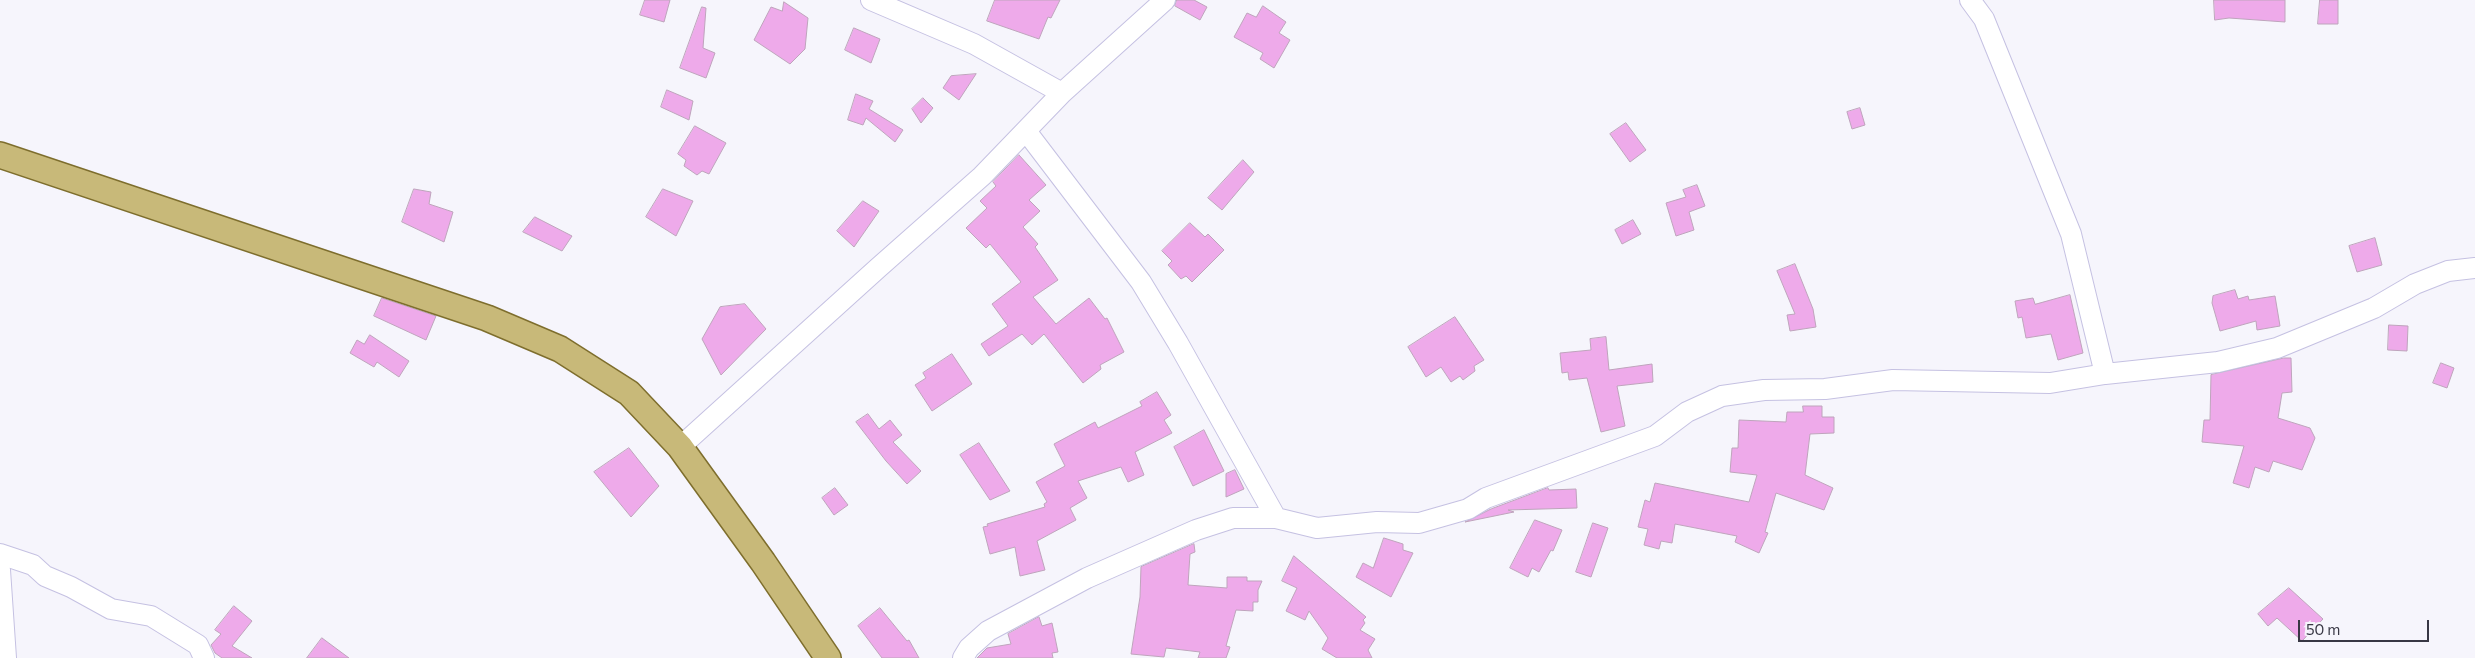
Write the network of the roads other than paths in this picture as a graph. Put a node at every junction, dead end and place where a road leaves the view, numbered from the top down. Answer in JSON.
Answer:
{"nodes":[{"id":1,"x":871,"y":0,"type":"edge"},
{"id":2,"x":1165,"y":0,"type":"edge"},
{"id":3,"x":1970,"y":0,"type":"edge"},
{"id":4,"x":1062,"y":93,"type":"junction"},
{"id":5,"x":1026,"y":131,"type":"junction"},
{"id":6,"x":0,"y":155,"type":"edge"},
{"id":7,"x":2475,"y":268,"type":"edge"},
{"id":8,"x":2105,"y":374,"type":"junction"},
{"id":9,"x":680,"y":447,"type":"junction"},
{"id":10,"x":1276,"y":518,"type":"junction"},
{"id":11,"x":0,"y":554,"type":"edge"},
{"id":12,"x":0,"y":570,"type":"edge"},
{"id":13,"x":6,"y":658,"type":"edge"},
{"id":14,"x":204,"y":658,"type":"edge"},
{"id":15,"x":828,"y":658,"type":"edge"},
{"id":16,"x":963,"y":658,"type":"edge"}],
"edges":[{"from":1,"to":4,"type":"street"},
{"from":2,"to":4,"type":"street"},
{"from":3,"to":8,"type":"street"},
{"from":4,"to":5,"type":"street"},
{"from":5,"to":9,"type":"street"},
{"from":5,"to":10,"type":"street"},
{"from":6,"to":9,"type":"main road"},
{"from":7,"to":8,"type":"street"},
{"from":8,"to":10,"type":"street"},
{"from":9,"to":15,"type":"main road"},
{"from":10,"to":16,"type":"street"},
{"from":11,"to":14,"type":"street"},
{"from":12,"to":13,"type":"street"}]}
